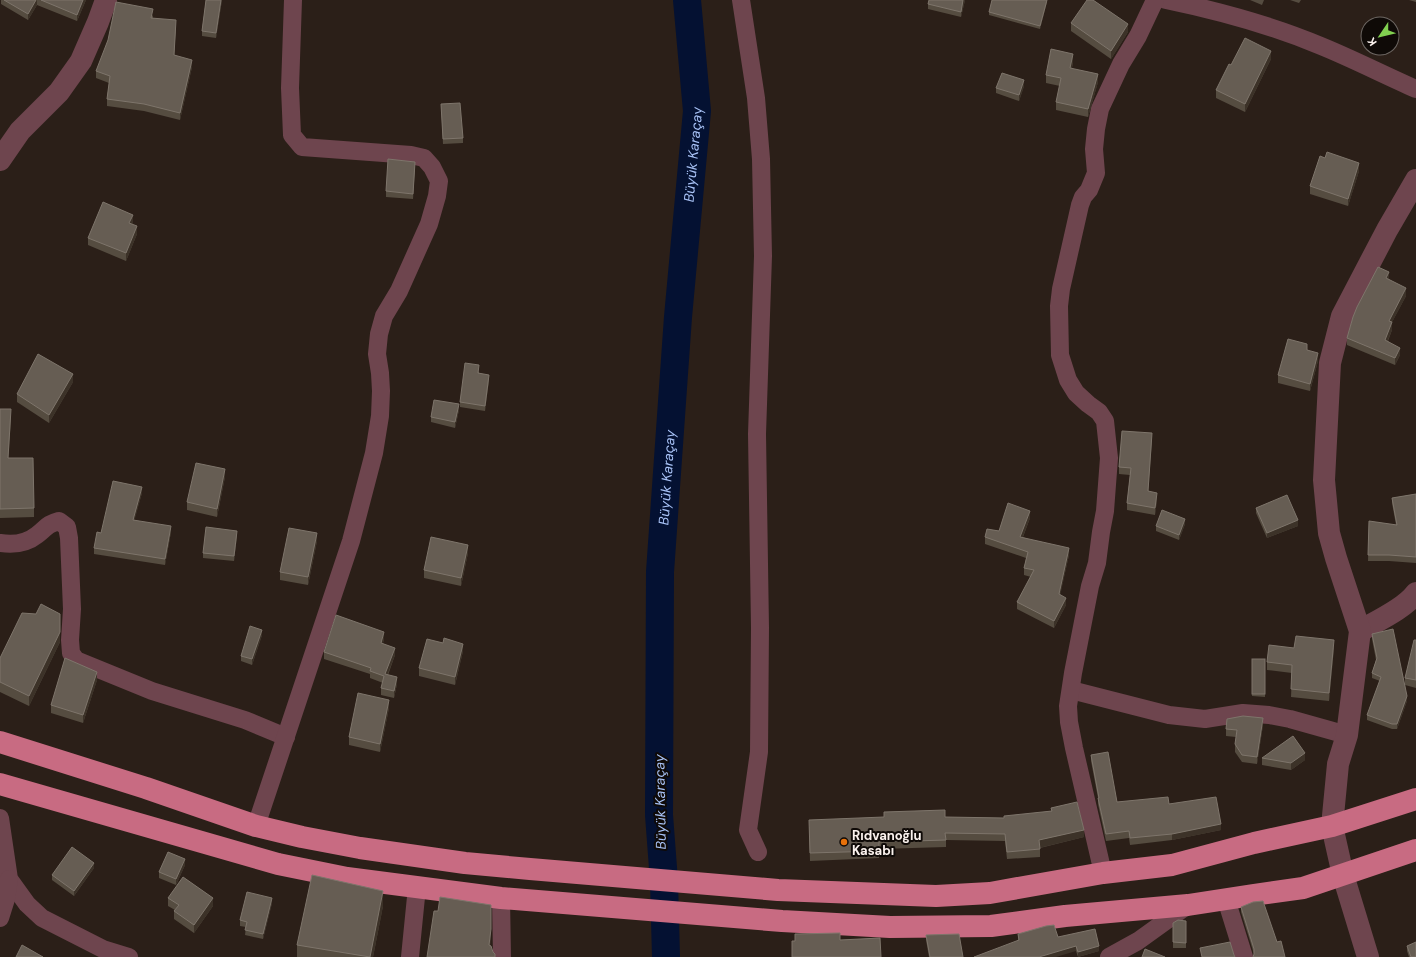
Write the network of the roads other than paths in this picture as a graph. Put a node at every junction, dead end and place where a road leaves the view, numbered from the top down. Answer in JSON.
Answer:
{"nodes":[{"id":1,"x":106,"y":0,"type":"edge"},
{"id":2,"x":293,"y":0,"type":"edge"},
{"id":3,"x":741,"y":0,"type":"edge"},
{"id":4,"x":1155,"y":0,"type":"edge"},
{"id":5,"x":1166,"y":0,"type":"edge"},
{"id":6,"x":1190,"y":3,"type":"edge"},
{"id":7,"x":1416,"y":89,"type":"edge"},
{"id":8,"x":0,"y":160,"type":"edge"},
{"id":9,"x":1416,"y":180,"type":"edge"},
{"id":10,"x":0,"y":543,"type":"edge"},
{"id":11,"x":1416,"y":593,"type":"edge"},
{"id":12,"x":1360,"y":631,"type":"junction"},
{"id":13,"x":1071,"y":690,"type":"junction"},
{"id":14,"x":1347,"y":735,"type":"junction"},
{"id":15,"x":286,"y":737,"type":"junction"},
{"id":16,"x":0,"y":742,"type":"edge"},
{"id":17,"x":0,"y":784,"type":"edge"},
{"id":18,"x":1416,"y":799,"type":"edge"},
{"id":19,"x":0,"y":818,"type":"edge"},
{"id":20,"x":256,"y":826,"type":"junction"},
{"id":21,"x":1332,"y":826,"type":"junction"},
{"id":22,"x":1416,"y":850,"type":"edge"},
{"id":23,"x":758,"y":852,"type":"dead end"},
{"id":24,"x":1103,"y":873,"type":"junction"},
{"id":25,"x":1343,"y":875,"type":"junction"},
{"id":26,"x":9,"y":879,"type":"junction"},
{"id":27,"x":417,"y":887,"type":"junction"},
{"id":28,"x":501,"y":898,"type":"junction"},
{"id":29,"x":1226,"y":899,"type":"junction"},
{"id":30,"x":1188,"y":904,"type":"junction"},
{"id":31,"x":0,"y":918,"type":"edge"},
{"id":32,"x":129,"y":957,"type":"edge"},
{"id":33,"x":410,"y":957,"type":"edge"},
{"id":34,"x":502,"y":957,"type":"edge"},
{"id":35,"x":1109,"y":957,"type":"edge"},
{"id":36,"x":1244,"y":957,"type":"edge"},
{"id":37,"x":1368,"y":957,"type":"edge"}],
"edges":[{"from":1,"to":8,"type":"street"},
{"from":2,"to":15,"type":"street"},
{"from":3,"to":23,"type":"street"},
{"from":4,"to":13,"type":"street"},
{"from":5,"to":6,"type":"street"},
{"from":6,"to":7,"type":"street"},
{"from":9,"to":12,"type":"street"},
{"from":10,"to":15,"type":"street"},
{"from":11,"to":12,"type":"street"},
{"from":12,"to":14,"type":"street"},
{"from":13,"to":14,"type":"street"},
{"from":13,"to":24,"type":"street"},
{"from":14,"to":21,"type":"street"},
{"from":15,"to":20,"type":"street"},
{"from":16,"to":20,"type":"highway"},
{"from":17,"to":27,"type":"highway"},
{"from":18,"to":21,"type":"highway"},
{"from":19,"to":26,"type":"street"},
{"from":20,"to":24,"type":"highway"},
{"from":21,"to":24,"type":"highway"},
{"from":21,"to":25,"type":"street"},
{"from":22,"to":25,"type":"highway"},
{"from":25,"to":29,"type":"highway"},
{"from":25,"to":37,"type":"street"},
{"from":26,"to":31,"type":"street"},
{"from":26,"to":32,"type":"street"},
{"from":27,"to":28,"type":"highway"},
{"from":27,"to":33,"type":"street"},
{"from":28,"to":30,"type":"highway"},
{"from":28,"to":34,"type":"street"},
{"from":29,"to":30,"type":"highway"},
{"from":29,"to":36,"type":"street"},
{"from":30,"to":35,"type":"street"}]}
